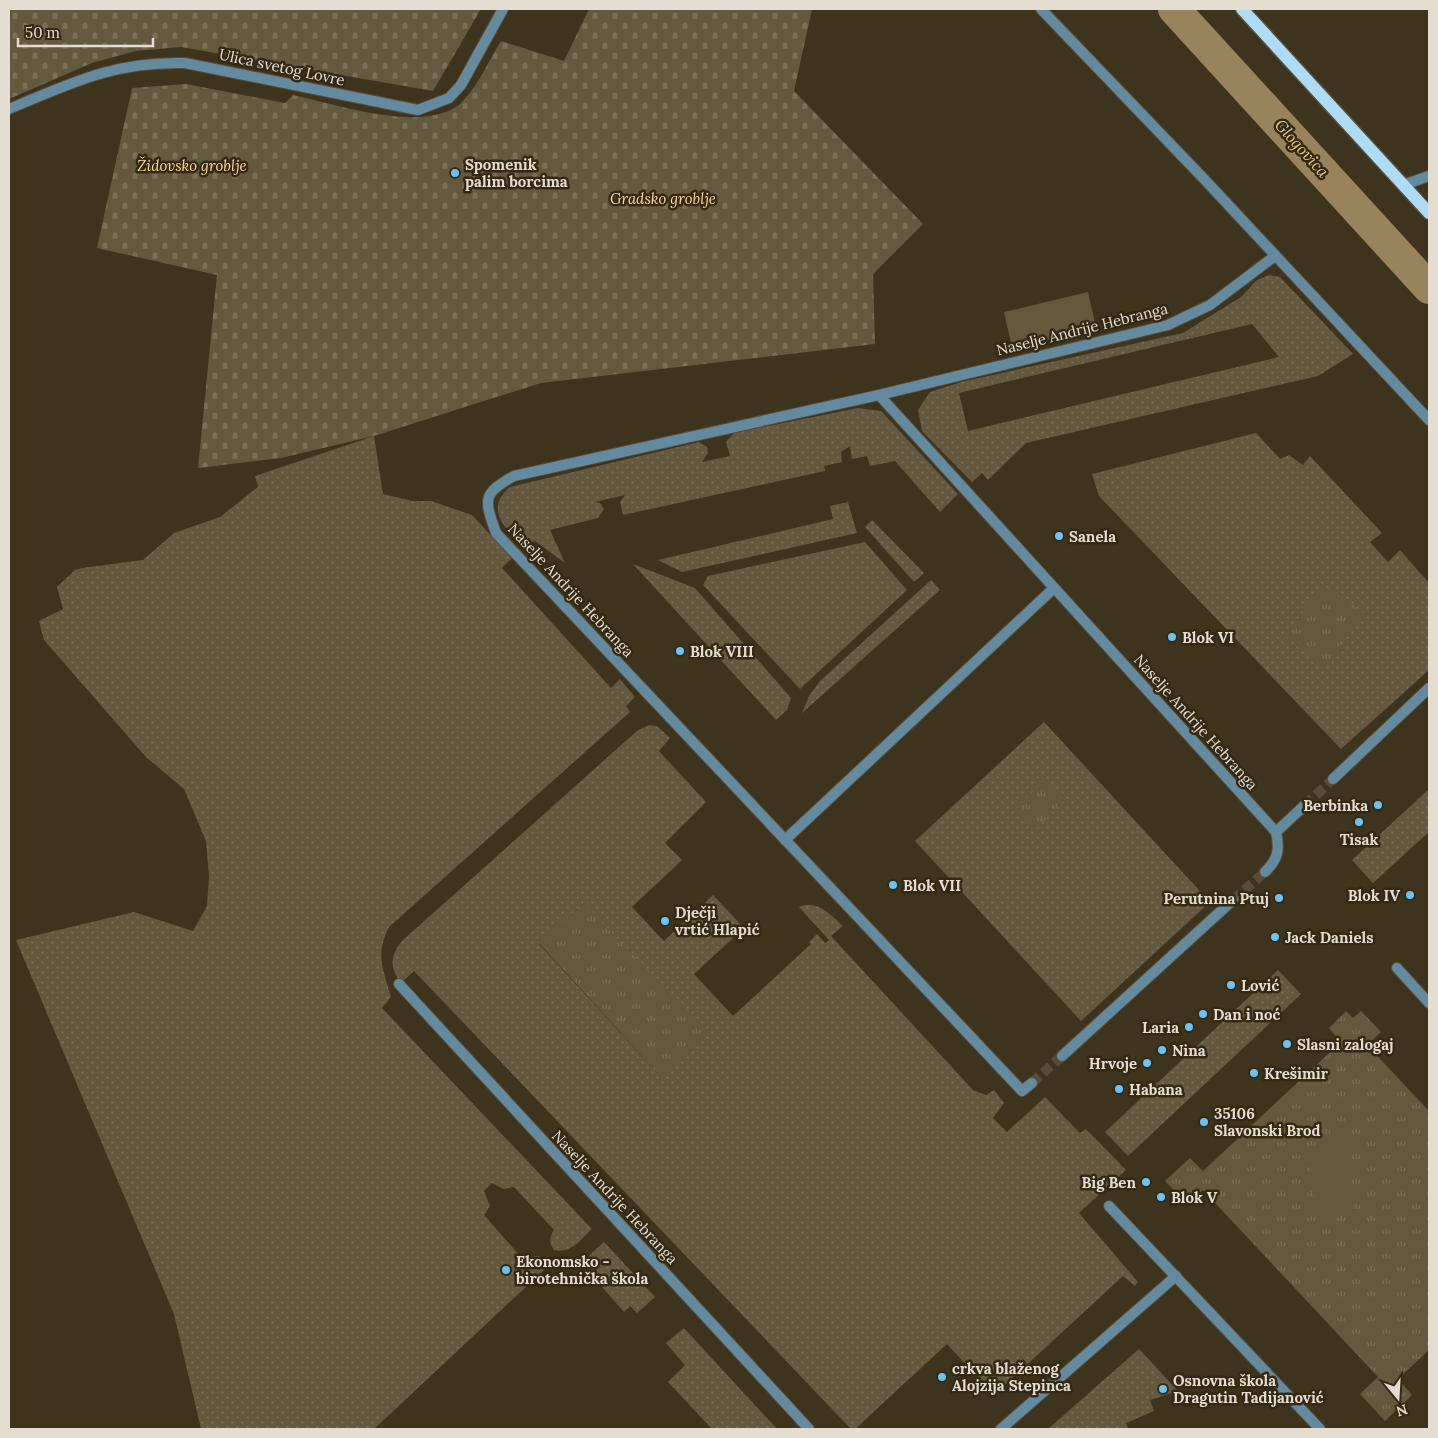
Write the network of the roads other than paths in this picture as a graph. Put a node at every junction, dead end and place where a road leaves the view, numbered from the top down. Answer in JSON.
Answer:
{"nodes":[{"id":1,"x":503,"y":9,"type":"edge"},
{"id":2,"x":1041,"y":9,"type":"edge"},
{"id":3,"x":1242,"y":9,"type":"edge"},
{"id":4,"x":9,"y":109,"type":"edge"},
{"id":5,"x":1429,"y":176,"type":"edge"},
{"id":6,"x":1403,"y":185,"type":"junction"},
{"id":7,"x":1429,"y":214,"type":"edge"},
{"id":8,"x":1275,"y":256,"type":"junction"},
{"id":9,"x":879,"y":395,"type":"junction"},
{"id":10,"x":1429,"y":420,"type":"edge"},
{"id":11,"x":1054,"y":588,"type":"junction"},
{"id":12,"x":1429,"y":688,"type":"edge"},
{"id":13,"x":1332,"y":779,"type":"tunnel mouth"},
{"id":14,"x":1305,"y":805,"type":"tunnel mouth"},
{"id":15,"x":1276,"y":832,"type":"junction"},
{"id":16,"x":785,"y":840,"type":"junction"},
{"id":17,"x":1265,"y":872,"type":"tunnel mouth"},
{"id":18,"x":1233,"y":900,"type":"tunnel mouth"},
{"id":19,"x":1397,"y":968,"type":"dead end"},
{"id":20,"x":399,"y":984,"type":"dead end"},
{"id":21,"x":1429,"y":1002,"type":"edge"},
{"id":22,"x":1062,"y":1056,"type":"tunnel mouth"},
{"id":23,"x":1032,"y":1083,"type":"tunnel mouth"},
{"id":24,"x":1109,"y":1206,"type":"dead end"},
{"id":25,"x":1176,"y":1276,"type":"junction"},
{"id":26,"x":809,"y":1429,"type":"edge"},
{"id":27,"x":1001,"y":1429,"type":"edge"},
{"id":28,"x":1320,"y":1429,"type":"edge"}],
"edges":[{"from":1,"to":4,"type":"street","name":"Ulica svetog Lovre"},
{"from":2,"to":8,"type":"street"},
{"from":3,"to":6,"type":"main road"},
{"from":5,"to":6,"type":"street"},
{"from":6,"to":7,"type":"main road"},
{"from":8,"to":9,"type":"street","name":"Naselje Andrije Hebranga"},
{"from":8,"to":10,"type":"street"},
{"from":9,"to":11,"type":"street","name":"Naselje Andrije Hebranga"},
{"from":9,"to":16,"type":"street","name":"Naselje Andrije Hebranga"},
{"from":11,"to":15,"type":"street","name":"Naselje Andrije Hebranga"},
{"from":11,"to":16,"type":"street"},
{"from":12,"to":13,"type":"street"},
{"from":14,"to":15,"type":"street"},
{"from":15,"to":17,"type":"street"},
{"from":16,"to":23,"type":"street","name":"Naselje Andrije Hebranga"},
{"from":18,"to":22,"type":"street"},
{"from":19,"to":21,"type":"street"},
{"from":20,"to":26,"type":"street","name":"Naselje Andrije Hebranga"},
{"from":24,"to":25,"type":"street"},
{"from":25,"to":27,"type":"street"},
{"from":25,"to":28,"type":"street"}]}
